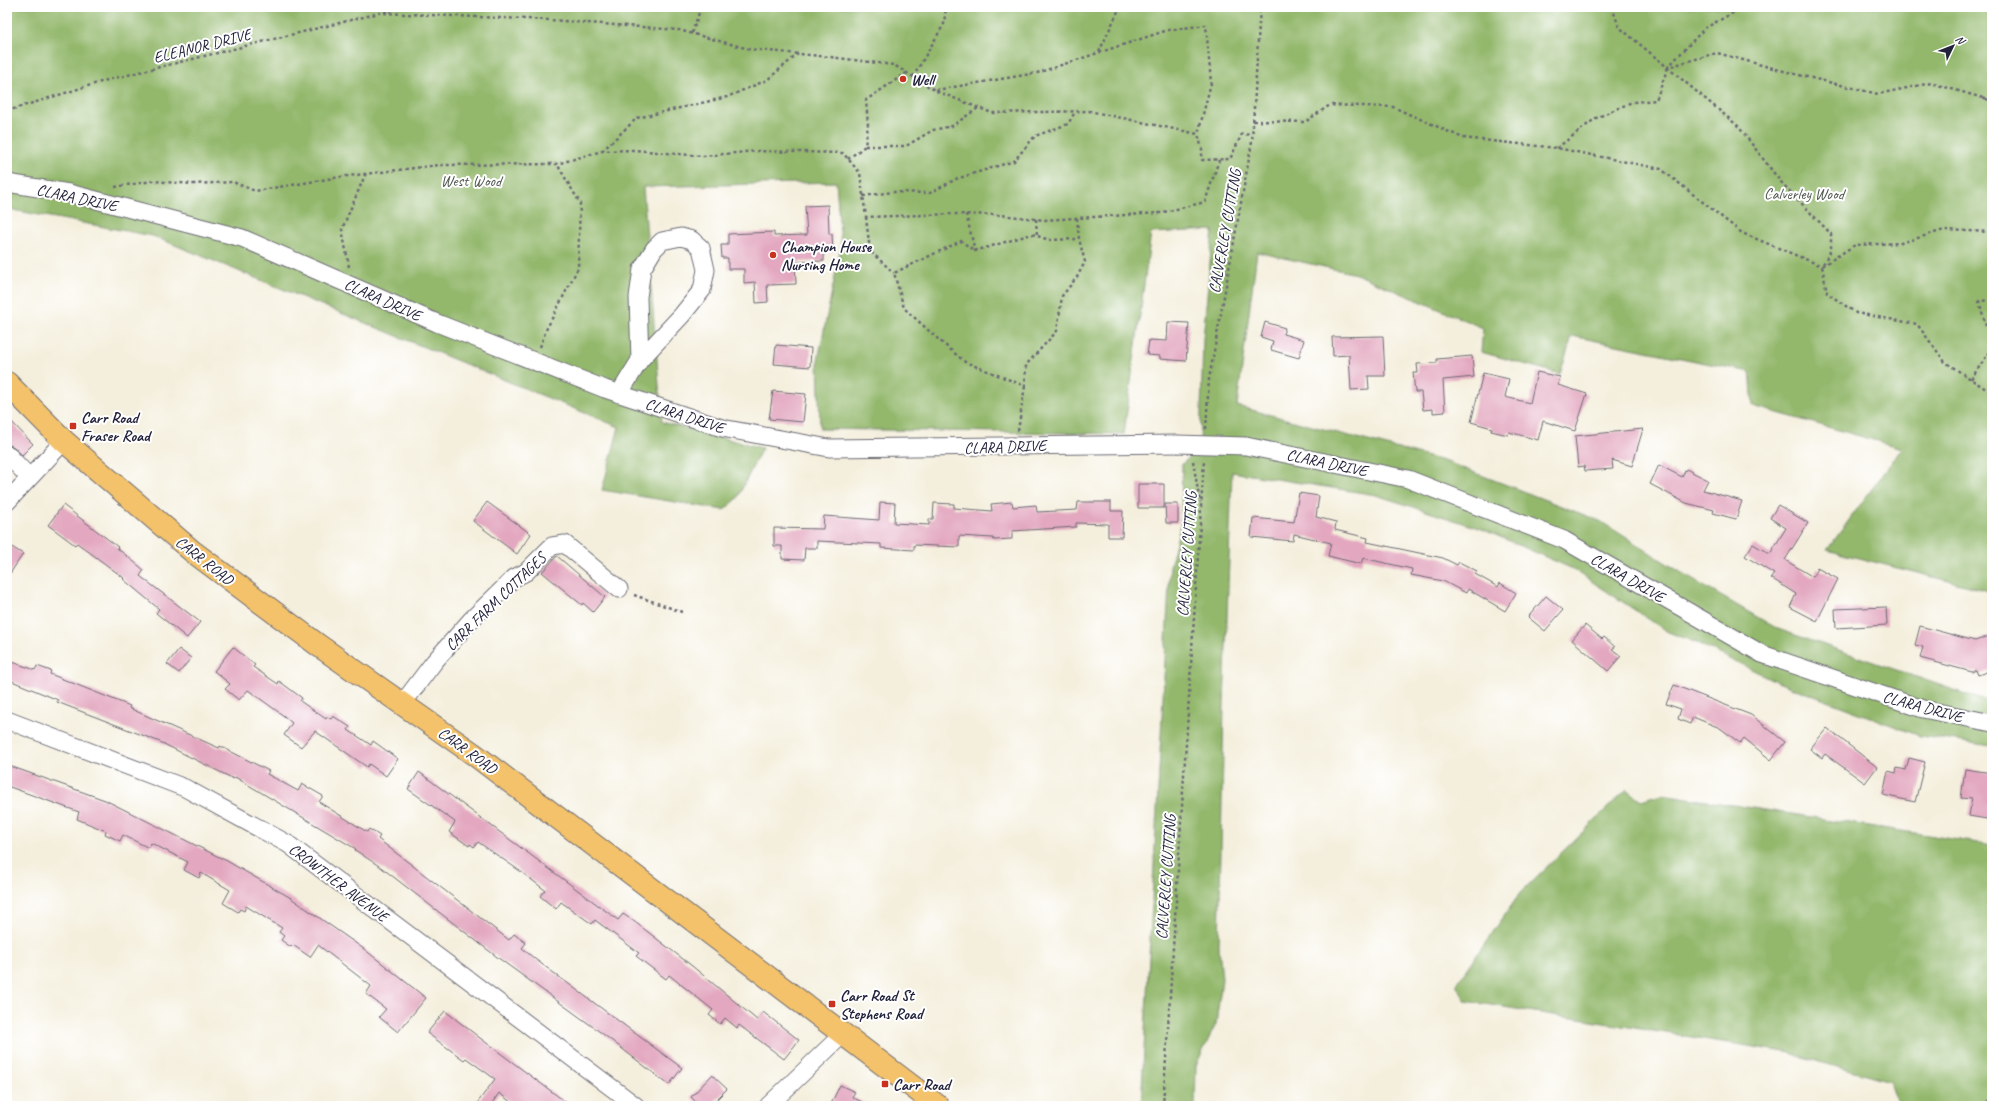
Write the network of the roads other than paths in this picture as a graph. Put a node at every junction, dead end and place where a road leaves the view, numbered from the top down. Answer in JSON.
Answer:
{"nodes":[{"id":1,"x":7,"y":183,"type":"edge"},
{"id":2,"x":640,"y":360,"type":"junction"},
{"id":3,"x":7,"y":383,"type":"edge"},
{"id":4,"x":619,"y":394,"type":"junction"},
{"id":5,"x":64,"y":441,"type":"junction"},
{"id":6,"x":7,"y":454,"type":"edge"},
{"id":7,"x":29,"y":477,"type":"junction"},
{"id":8,"x":7,"y":502,"type":"edge"},
{"id":9,"x":619,"y":589,"type":"dead end"},
{"id":10,"x":403,"y":703,"type":"junction"},
{"id":11,"x":7,"y":720,"type":"edge"},
{"id":12,"x":1992,"y":723,"type":"edge"},
{"id":13,"x":844,"y":1033,"type":"junction"},
{"id":14,"x":636,"y":1106,"type":"edge"},
{"id":15,"x":768,"y":1106,"type":"edge"},
{"id":16,"x":938,"y":1106,"type":"edge"}],
"edges":[{"from":1,"to":4,"type":"street","name":"CLARA DRIVE"},
{"from":2,"to":2,"type":"street"},
{"from":2,"to":4,"type":"street"},
{"from":3,"to":5,"type":"main road","name":"CARR ROAD"},
{"from":4,"to":12,"type":"street","name":"CLARA DRIVE","bridge":true},
{"from":5,"to":7,"type":"street"},
{"from":5,"to":10,"type":"main road","name":"CARR ROAD"},
{"from":6,"to":7,"type":"street"},
{"from":7,"to":8,"type":"street"},
{"from":9,"to":10,"type":"street","name":"CARR FARM COTTAGES"},
{"from":10,"to":13,"type":"main road","name":"CARR ROAD"},
{"from":11,"to":14,"type":"street","name":"CROWTHER AVENUE"},
{"from":13,"to":15,"type":"street"},
{"from":13,"to":16,"type":"main road","name":"CARR ROAD"}]}
